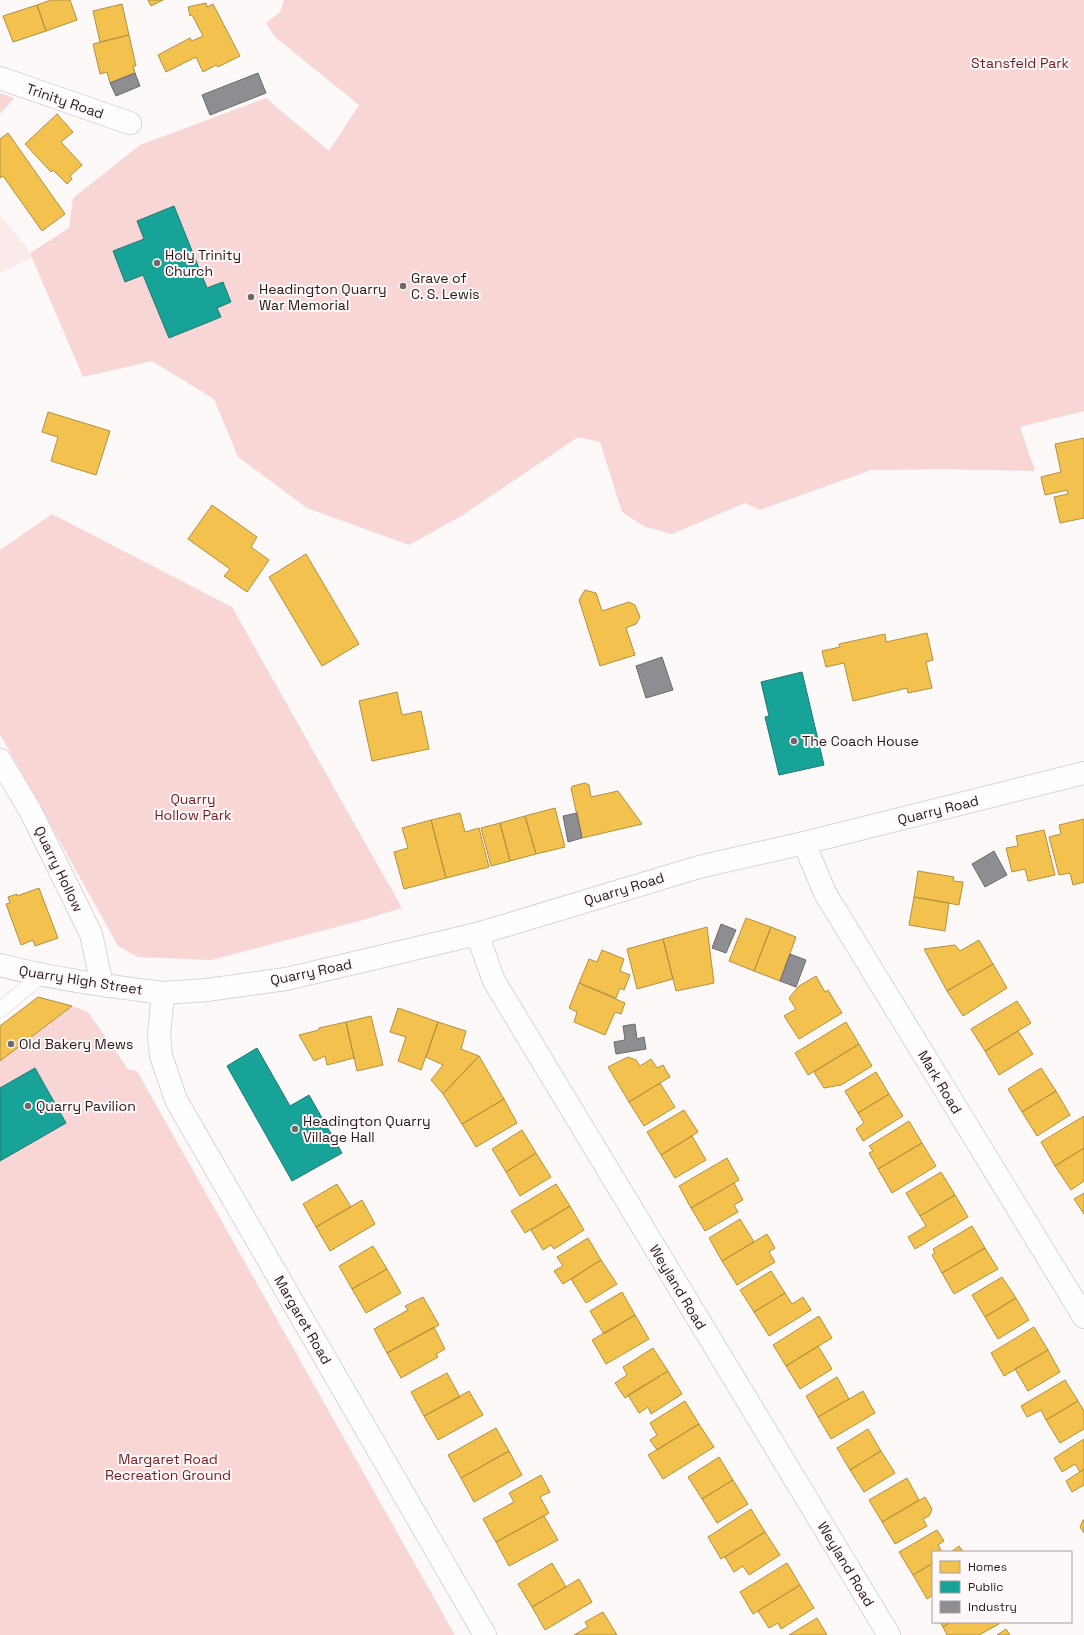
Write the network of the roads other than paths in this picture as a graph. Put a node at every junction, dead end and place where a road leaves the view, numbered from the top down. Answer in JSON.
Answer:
{"nodes":[{"id":1,"x":0,"y":78,"type":"edge"},
{"id":2,"x":130,"y":123,"type":"dead end"},
{"id":3,"x":0,"y":760,"type":"edge"},
{"id":4,"x":1084,"y":773,"type":"edge"},
{"id":5,"x":804,"y":844,"type":"junction"},
{"id":6,"x":477,"y":934,"type":"junction"},
{"id":7,"x":0,"y":965,"type":"edge"},
{"id":8,"x":42,"y":974,"type":"junction"},
{"id":9,"x":102,"y":985,"type":"junction"},
{"id":10,"x":163,"y":993,"type":"junction"},
{"id":11,"x":0,"y":1010,"type":"edge"},
{"id":12,"x":1084,"y":1317,"type":"edge"},
{"id":13,"x":485,"y":1635,"type":"edge"},
{"id":14,"x":889,"y":1635,"type":"edge"}],
"edges":[{"from":1,"to":2,"type":"street","name":"Trinity Road"},
{"from":3,"to":9,"type":"street","name":"Quarry Hollow"},
{"from":4,"to":5,"type":"street","name":"Quarry Road"},
{"from":5,"to":6,"type":"street","name":"Quarry Road"},
{"from":5,"to":12,"type":"street","name":"Mark Road"},
{"from":6,"to":10,"type":"street","name":"Quarry Road"},
{"from":6,"to":14,"type":"street","name":"Weyland Road"},
{"from":7,"to":8,"type":"street","name":"Quarry High Street"},
{"from":8,"to":9,"type":"street","name":"Quarry High Street"},
{"from":8,"to":11,"type":"lane"},
{"from":9,"to":10,"type":"street","name":"Quarry High Street"},
{"from":10,"to":13,"type":"street","name":"Margaret Road"}]}
